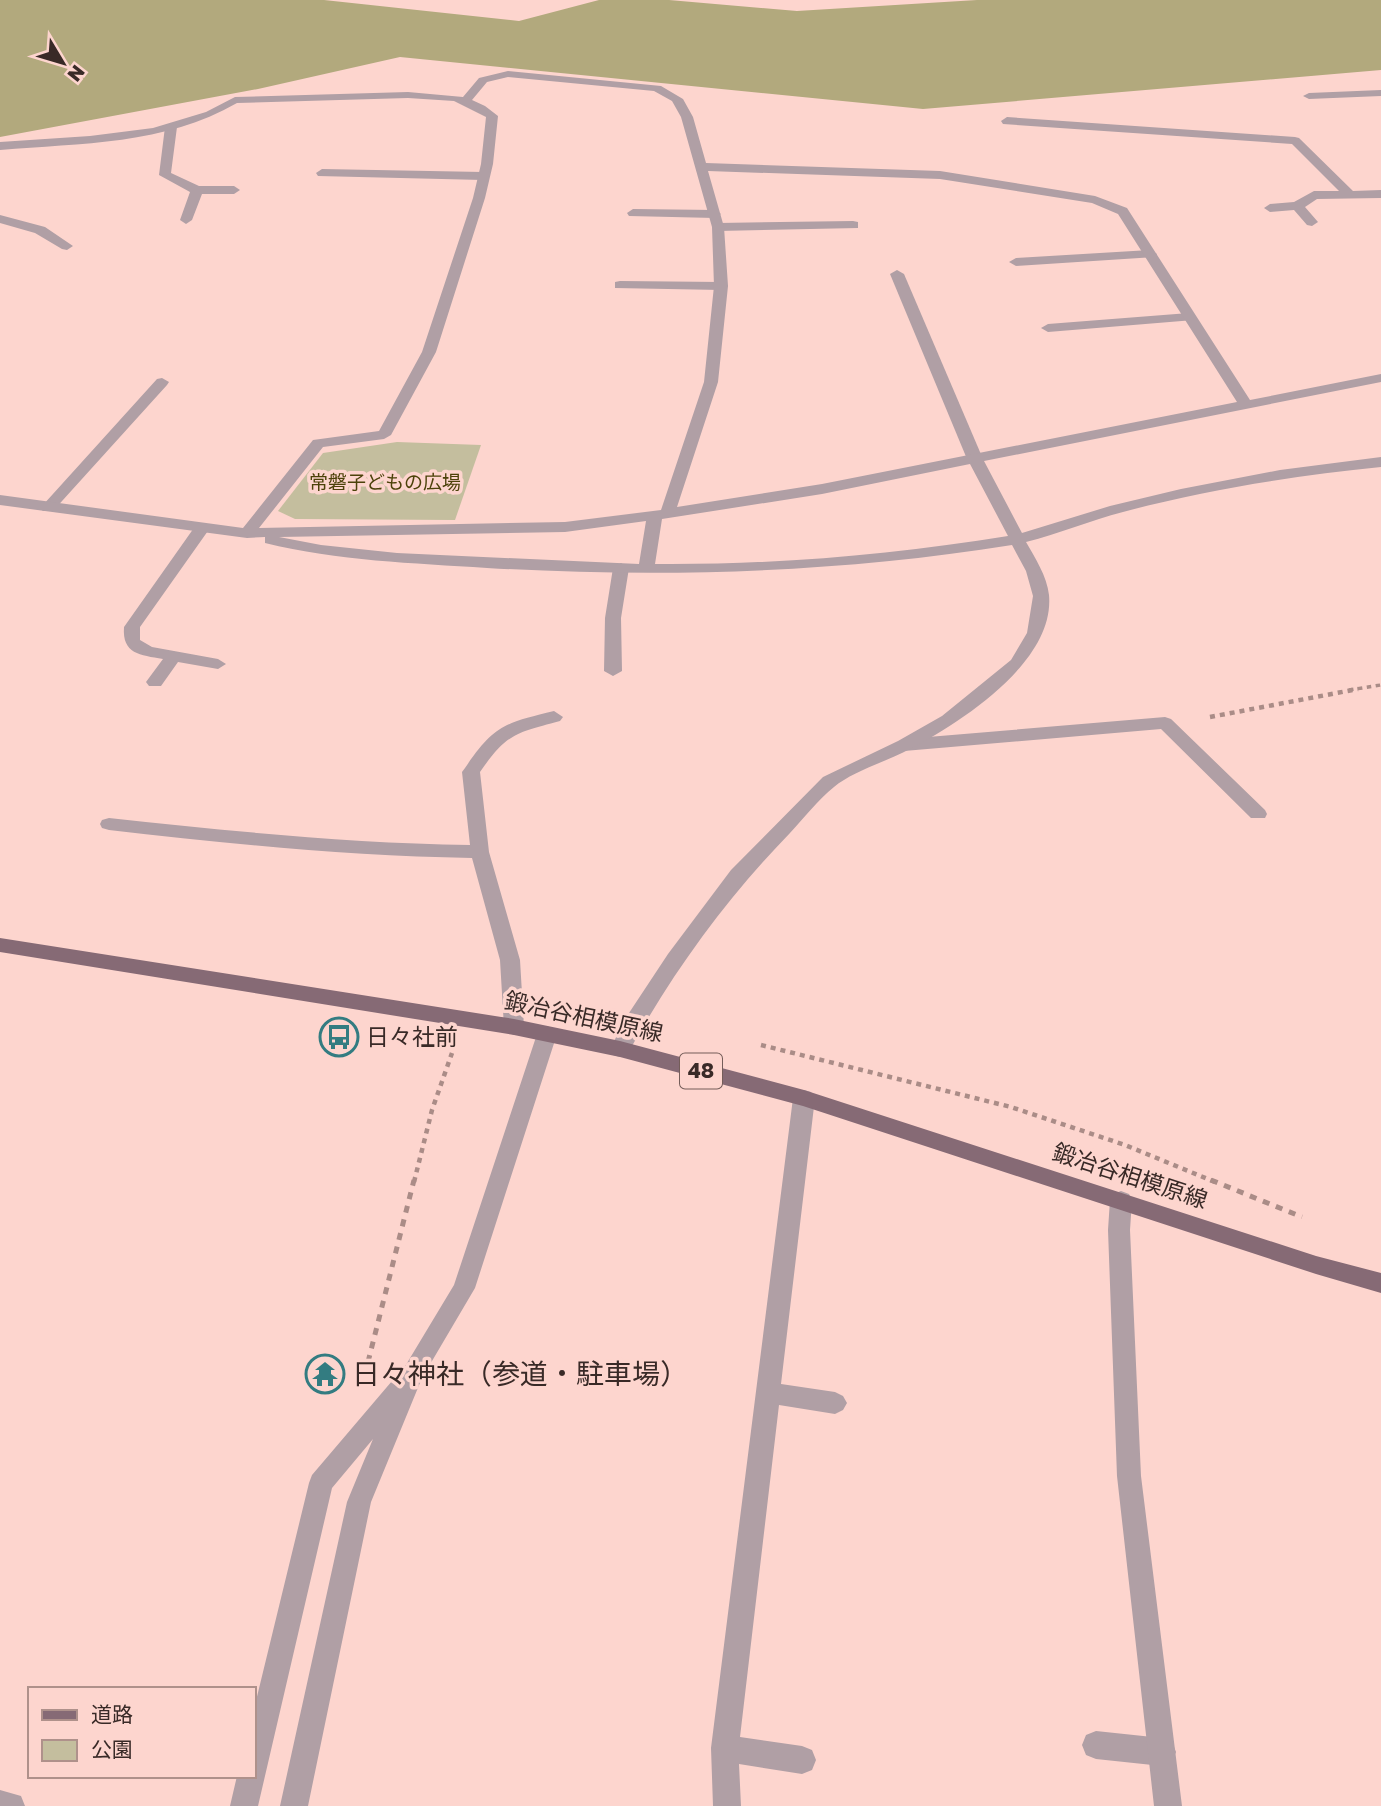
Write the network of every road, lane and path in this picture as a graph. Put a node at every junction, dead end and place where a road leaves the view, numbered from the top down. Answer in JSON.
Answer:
{"nodes":[{"id":1,"x":1381,"y":93,"type":"edge"},
{"id":2,"x":467,"y":100,"type":"junction"},
{"id":3,"x":1329,"y":110,"type":"dead end"},
{"id":4,"x":1007,"y":121,"type":"dead end"},
{"id":5,"x":171,"y":127,"type":"junction"},
{"id":6,"x":0,"y":146,"type":"edge"},
{"id":7,"x":703,"y":167,"type":"junction"},
{"id":8,"x":322,"y":173,"type":"dead end"},
{"id":9,"x":483,"y":176,"type":"junction"},
{"id":10,"x":197,"y":190,"type":"junction"},
{"id":11,"x":234,"y":190,"type":"dead end"},
{"id":12,"x":1348,"y":193,"type":"junction"},
{"id":13,"x":1381,"y":194,"type":"edge"},
{"id":14,"x":1297,"y":206,"type":"junction"},
{"id":15,"x":1270,"y":208,"type":"dead end"},
{"id":16,"x":633,"y":213,"type":"dead end"},
{"id":17,"x":0,"y":219,"type":"edge"},
{"id":18,"x":186,"y":220,"type":"dead end"},
{"id":19,"x":716,"y":220,"type":"junction"},
{"id":20,"x":1312,"y":222,"type":"dead end"},
{"id":21,"x":853,"y":225,"type":"dead end"},
{"id":22,"x":67,"y":246,"type":"dead end"},
{"id":23,"x":1150,"y":254,"type":"junction"},
{"id":24,"x":1016,"y":262,"type":"dead end"},
{"id":25,"x":897,"y":274,"type":"dead end"},
{"id":26,"x":620,"y":285,"type":"dead end"},
{"id":27,"x":721,"y":286,"type":"junction"},
{"id":28,"x":1189,"y":317,"type":"junction"},
{"id":29,"x":1048,"y":328,"type":"dead end"},
{"id":30,"x":1381,"y":377,"type":"edge"},
{"id":31,"x":162,"y":382,"type":"dead end"},
{"id":32,"x":1245,"y":405,"type":"junction"},
{"id":33,"x":975,"y":459,"type":"junction"},
{"id":34,"x":1381,"y":462,"type":"edge"},
{"id":35,"x":0,"y":500,"type":"edge"},
{"id":36,"x":48,"y":508,"type":"junction"},
{"id":37,"x":662,"y":513,"type":"junction"},
{"id":38,"x":202,"y":528,"type":"junction"},
{"id":39,"x":247,"y":533,"type":"junction"},
{"id":40,"x":1015,"y":540,"type":"junction"},
{"id":41,"x":621,"y":568,"type":"junction"},
{"id":42,"x":646,"y":569,"type":"junction"},
{"id":43,"x":174,"y":656,"type":"junction"},
{"id":44,"x":218,"y":664,"type":"dead end"},
{"id":45,"x":613,"y":671,"type":"dead end"},
{"id":46,"x":155,"y":682,"type":"dead end"},
{"id":47,"x":1381,"y":685,"type":"edge"},
{"id":48,"x":554,"y":716,"type":"dead end"},
{"id":49,"x":1165,"y":723,"type":"junction"},
{"id":50,"x":904,"y":746,"type":"junction"},
{"id":51,"x":1258,"y":814,"type":"dead end"},
{"id":52,"x":108,"y":824,"type":"dead end"},
{"id":53,"x":480,"y":852,"type":"junction"},
{"id":54,"x":0,"y":945,"type":"edge"},
{"id":55,"x":514,"y":1027,"type":"junction"},
{"id":56,"x":547,"y":1034,"type":"junction"},
{"id":57,"x":757,"y":1044,"type":"dead end"},
{"id":58,"x":620,"y":1049,"type":"junction"},
{"id":59,"x":449,"y":1059,"type":"dead end"},
{"id":60,"x":804,"y":1098,"type":"junction"},
{"id":61,"x":1121,"y":1200,"type":"junction"},
{"id":62,"x":1311,"y":1221,"type":"dead end"},
{"id":63,"x":1381,"y":1283,"type":"edge"},
{"id":64,"x":412,"y":1373,"type":"junction"},
{"id":65,"x":365,"y":1375,"type":"dead end"},
{"id":66,"x":768,"y":1393,"type":"junction"},
{"id":67,"x":835,"y":1403,"type":"dead end"},
{"id":68,"x":1096,"y":1745,"type":"dead end"},
{"id":69,"x":725,"y":1748,"type":"junction"},
{"id":70,"x":1162,"y":1752,"type":"junction"},
{"id":71,"x":256,"y":1757,"type":"edge"},
{"id":72,"x":802,"y":1760,"type":"dead end"},
{"id":73,"x":251,"y":1778,"type":"edge"},
{"id":74,"x":0,"y":1804,"type":"edge"},
{"id":75,"x":11,"y":1806,"type":"edge"},
{"id":76,"x":244,"y":1806,"type":"edge"},
{"id":77,"x":294,"y":1806,"type":"edge"},
{"id":78,"x":727,"y":1806,"type":"edge"},
{"id":79,"x":1168,"y":1806,"type":"edge"}],
"edges":[{"from":1,"to":3,"type":"street"},
{"from":2,"to":5,"type":"street"},
{"from":2,"to":7,"type":"street"},
{"from":2,"to":9,"type":"street"},
{"from":4,"to":12,"type":"street"},
{"from":5,"to":6,"type":"street"},
{"from":5,"to":10,"type":"street"},
{"from":7,"to":19,"type":"street"},
{"from":7,"to":23,"type":"street"},
{"from":8,"to":9,"type":"street"},
{"from":9,"to":39,"type":"street"},
{"from":10,"to":11,"type":"street"},
{"from":10,"to":18,"type":"street"},
{"from":12,"to":13,"type":"street"},
{"from":12,"to":14,"type":"street"},
{"from":14,"to":15,"type":"street"},
{"from":14,"to":20,"type":"street"},
{"from":16,"to":19,"type":"street"},
{"from":17,"to":22,"type":"street"},
{"from":19,"to":21,"type":"street"},
{"from":19,"to":27,"type":"street"},
{"from":23,"to":24,"type":"street"},
{"from":23,"to":28,"type":"street"},
{"from":25,"to":33,"type":"street"},
{"from":26,"to":27,"type":"street"},
{"from":27,"to":37,"type":"street"},
{"from":28,"to":29,"type":"street"},
{"from":28,"to":32,"type":"street"},
{"from":30,"to":32,"type":"street"},
{"from":31,"to":36,"type":"street"},
{"from":32,"to":33,"type":"street"},
{"from":33,"to":37,"type":"street"},
{"from":33,"to":40,"type":"street"},
{"from":34,"to":40,"type":"street"},
{"from":35,"to":36,"type":"street"},
{"from":36,"to":38,"type":"street"},
{"from":37,"to":39,"type":"street"},
{"from":37,"to":42,"type":"street"},
{"from":38,"to":39,"type":"street"},
{"from":38,"to":43,"type":"street"},
{"from":39,"to":41,"type":"street"},
{"from":40,"to":42,"type":"street"},
{"from":40,"to":50,"type":"street"},
{"from":41,"to":42,"type":"street"},
{"from":41,"to":45,"type":"street"},
{"from":43,"to":44,"type":"street"},
{"from":43,"to":46,"type":"street"},
{"from":47,"to":49,"type":"path"},
{"from":48,"to":53,"type":"street"},
{"from":49,"to":50,"type":"street"},
{"from":49,"to":51,"type":"street"},
{"from":50,"to":58,"type":"street"},
{"from":52,"to":53,"type":"street"},
{"from":53,"to":55,"type":"street"},
{"from":54,"to":55,"type":"main road","name":"鍛冶谷相模原線","number":"48"},
{"from":55,"to":56,"type":"main road","name":"鍛冶谷相模原線","number":"48"},
{"from":56,"to":58,"type":"main road","name":"鍛冶谷相模原線","number":"48"},
{"from":56,"to":64,"type":"street"},
{"from":57,"to":62,"type":"path"},
{"from":58,"to":60,"type":"main road","name":"鍛冶谷相模原線","number":"48"},
{"from":59,"to":65,"type":"path"},
{"from":60,"to":61,"type":"main road","name":"鍛冶谷相模原線","number":"48"},
{"from":60,"to":66,"type":"street"},
{"from":61,"to":63,"type":"main road","name":"鍛冶谷相模原線","number":"48"},
{"from":61,"to":70,"type":"street"},
{"from":64,"to":71,"type":"street"},
{"from":64,"to":77,"type":"street"},
{"from":66,"to":67,"type":"street"},
{"from":66,"to":69,"type":"street"},
{"from":68,"to":70,"type":"street"},
{"from":69,"to":72,"type":"street"},
{"from":69,"to":78,"type":"street"},
{"from":70,"to":79,"type":"street"},
{"from":73,"to":76,"type":"street"},
{"from":74,"to":75,"type":"street"}]}
